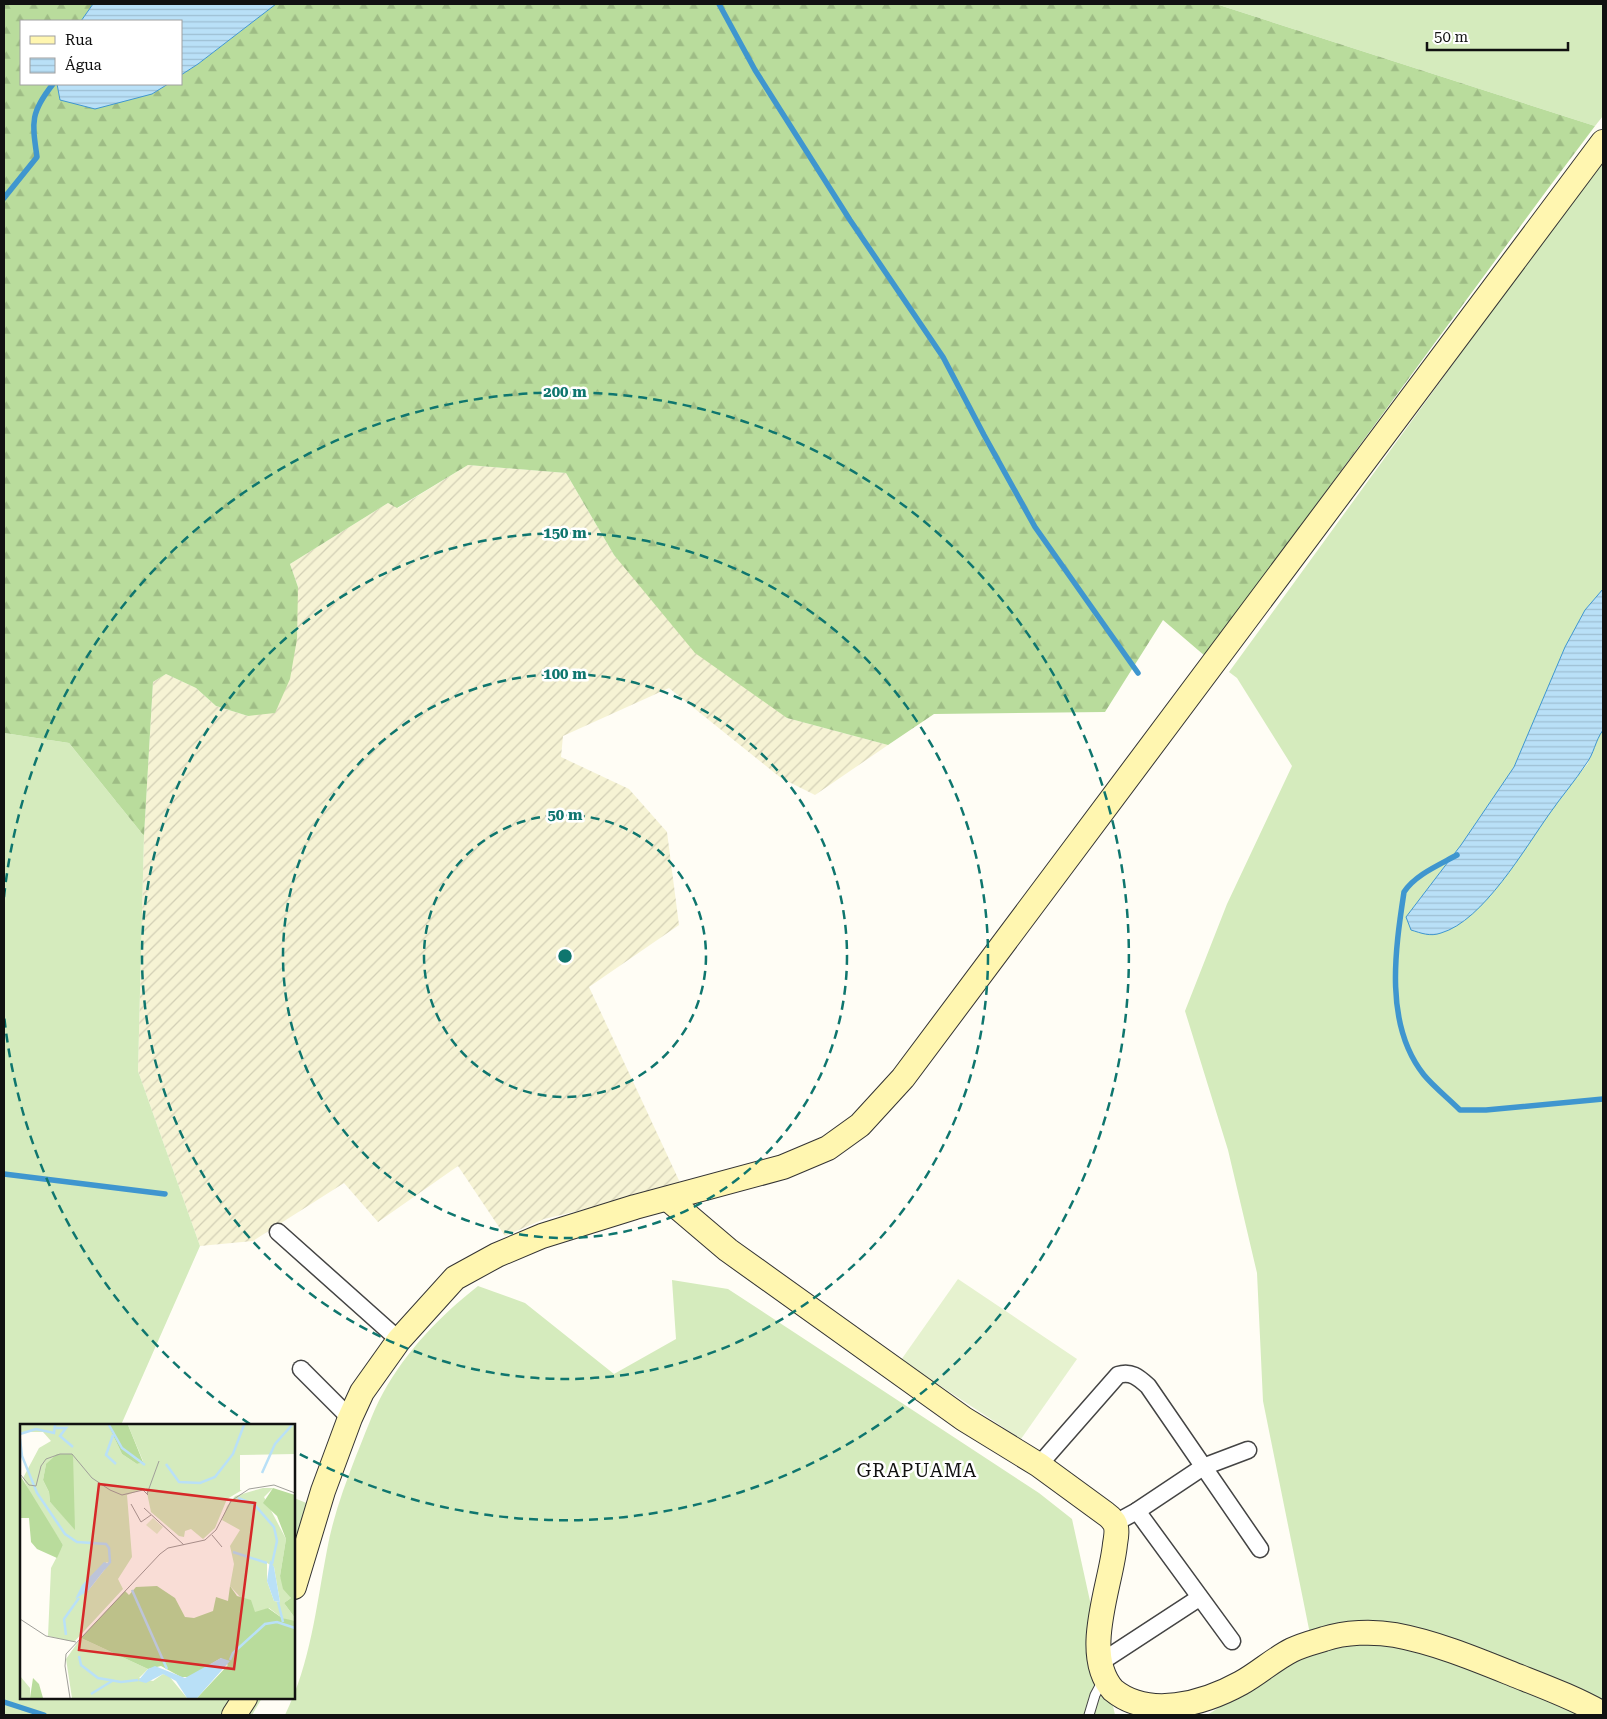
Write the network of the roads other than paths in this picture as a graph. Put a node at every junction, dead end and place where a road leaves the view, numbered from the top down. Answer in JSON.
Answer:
{"nodes":[{"id":1,"x":1603,"y":142,"type":"edge"},
{"id":2,"x":668,"y":1199,"type":"junction"},
{"id":3,"x":278,"y":1232,"type":"dead end"},
{"id":4,"x":399,"y":1340,"type":"junction"},
{"id":5,"x":301,"y":1369,"type":"dead end"},
{"id":6,"x":350,"y":1418,"type":"junction"},
{"id":7,"x":1248,"y":1450,"type":"dead end"},
{"id":8,"x":1039,"y":1465,"type":"junction"},
{"id":9,"x":1203,"y":1467,"type":"junction"},
{"id":10,"x":1137,"y":1511,"type":"junction"},
{"id":11,"x":1115,"y":1523,"type":"junction"},
{"id":12,"x":1260,"y":1549,"type":"dead end"},
{"id":13,"x":295,"y":1583,"type":"edge"},
{"id":14,"x":1199,"y":1598,"type":"junction"},
{"id":15,"x":1232,"y":1641,"type":"dead end"},
{"id":16,"x":1102,"y":1670,"type":"junction"},
{"id":17,"x":244,"y":1699,"type":"edge"},
{"id":18,"x":1603,"y":1714,"type":"edge"},
{"id":19,"x":234,"y":1715,"type":"edge"},
{"id":20,"x":1089,"y":1715,"type":"edge"}],
"edges":[{"from":1,"to":2,"type":"street"},
{"from":2,"to":4,"type":"street"},
{"from":2,"to":8,"type":"street"},
{"from":3,"to":4,"type":"street"},
{"from":4,"to":6,"type":"street"},
{"from":5,"to":6,"type":"street"},
{"from":6,"to":13,"type":"street"},
{"from":7,"to":9,"type":"street"},
{"from":8,"to":9,"type":"street"},
{"from":8,"to":11,"type":"street"},
{"from":9,"to":10,"type":"street"},
{"from":9,"to":12,"type":"street"},
{"from":10,"to":11,"type":"street"},
{"from":10,"to":14,"type":"street"},
{"from":11,"to":16,"type":"street"},
{"from":14,"to":15,"type":"street"},
{"from":14,"to":16,"type":"street"},
{"from":16,"to":18,"type":"street"},
{"from":16,"to":20,"type":"lane"},
{"from":17,"to":19,"type":"street"}]}
